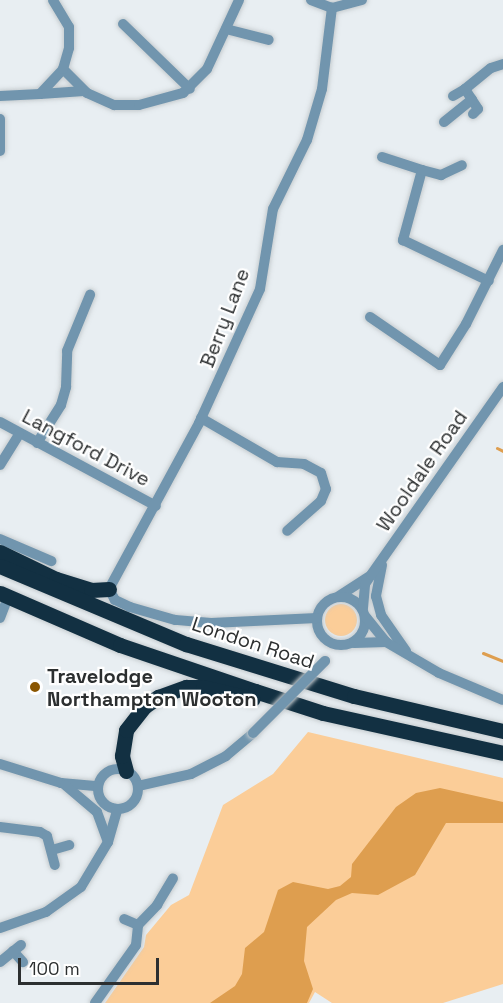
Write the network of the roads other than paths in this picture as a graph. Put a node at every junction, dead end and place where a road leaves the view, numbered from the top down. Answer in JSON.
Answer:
{"nodes":[{"id":1,"x":53,"y":0,"type":"edge"},
{"id":2,"x":239,"y":0,"type":"edge"},
{"id":3,"x":311,"y":0,"type":"edge"},
{"id":4,"x":362,"y":0,"type":"edge"},
{"id":5,"x":332,"y":8,"type":"junction"},
{"id":6,"x":123,"y":24,"type":"dead end"},
{"id":7,"x":226,"y":29,"type":"junction"},
{"id":8,"x":269,"y":40,"type":"dead end"},
{"id":9,"x":503,"y":64,"type":"edge"},
{"id":10,"x":63,"y":69,"type":"junction"},
{"id":11,"x":190,"y":89,"type":"junction"},
{"id":12,"x":465,"y":89,"type":"junction"},
{"id":13,"x":84,"y":91,"type":"junction"},
{"id":14,"x":40,"y":94,"type":"junction"},
{"id":15,"x":0,"y":96,"type":"edge"},
{"id":16,"x":453,"y":96,"type":"dead end"},
{"id":17,"x":472,"y":99,"type":"junction"},
{"id":18,"x":474,"y":114,"type":"dead end"},
{"id":19,"x":0,"y":119,"type":"edge"},
{"id":20,"x":444,"y":122,"type":"dead end"},
{"id":21,"x":0,"y":151,"type":"edge"},
{"id":22,"x":382,"y":157,"type":"dead end"},
{"id":23,"x":462,"y":165,"type":"dead end"},
{"id":24,"x":422,"y":170,"type":"junction"},
{"id":25,"x":503,"y":250,"type":"edge"},
{"id":26,"x":489,"y":281,"type":"junction"},
{"id":27,"x":90,"y":295,"type":"dead end"},
{"id":28,"x":370,"y":317,"type":"dead end"},
{"id":29,"x":503,"y":387,"type":"edge"},
{"id":30,"x":201,"y":418,"type":"junction"},
{"id":31,"x":0,"y":422,"type":"edge"},
{"id":32,"x":19,"y":434,"type":"junction"},
{"id":33,"x":37,"y":443,"type":"junction"},
{"id":34,"x":0,"y":465,"type":"edge"},
{"id":35,"x":156,"y":506,"type":"junction"},
{"id":36,"x":287,"y":531,"type":"dead end"},
{"id":37,"x":0,"y":539,"type":"edge"},
{"id":38,"x":0,"y":552,"type":"edge"},
{"id":39,"x":385,"y":556,"type":"junction"},
{"id":40,"x":51,"y":561,"type":"dead end"},
{"id":41,"x":0,"y":566,"type":"edge"},
{"id":42,"x":371,"y":575,"type":"junction"},
{"id":43,"x":109,"y":589,"type":"junction"},
{"id":44,"x":4,"y":595,"type":"edge"},
{"id":45,"x":339,"y":596,"type":"junction"},
{"id":46,"x":364,"y":612,"type":"junction"},
{"id":47,"x":0,"y":618,"type":"edge"},
{"id":48,"x":317,"y":618,"type":"junction"},
{"id":49,"x":386,"y":642,"type":"junction"},
{"id":50,"x":334,"y":644,"type":"junction"},
{"id":51,"x":349,"y":644,"type":"junction"},
{"id":52,"x":408,"y":654,"type":"junction"},
{"id":53,"x":503,"y":700,"type":"edge"},
{"id":54,"x":323,"y":713,"type":"junction"},
{"id":55,"x":503,"y":731,"type":"edge"},
{"id":56,"x":503,"y":753,"type":"edge"},
{"id":57,"x":0,"y":764,"type":"edge"},
{"id":58,"x":126,"y":771,"type":"junction"},
{"id":59,"x":61,"y":783,"type":"junction"},
{"id":60,"x":98,"y":786,"type":"junction"},
{"id":61,"x":138,"y":786,"type":"junction"},
{"id":62,"x":117,"y":810,"type":"junction"},
{"id":63,"x":0,"y":827,"type":"edge"},
{"id":64,"x":108,"y":842,"type":"junction"},
{"id":65,"x":69,"y":845,"type":"dead end"},
{"id":66,"x":52,"y":850,"type":"junction"},
{"id":67,"x":55,"y":865,"type":"dead end"},
{"id":68,"x":173,"y":878,"type":"dead end"},
{"id":69,"x":124,"y":920,"type":"dead end"},
{"id":70,"x":138,"y":925,"type":"junction"},
{"id":71,"x":0,"y":928,"type":"edge"},
{"id":72,"x":0,"y":962,"type":"edge"},
{"id":73,"x":23,"y":962,"type":"dead end"},
{"id":74,"x":95,"y":1003,"type":"edge"}],
"edges":[{"from":1,"to":10,"type":"street"},
{"from":2,"to":7,"type":"street"},
{"from":3,"to":5,"type":"street"},
{"from":4,"to":5,"type":"street"},
{"from":5,"to":30,"type":"street","name":"Berry Lane"},
{"from":6,"to":11,"type":"street"},
{"from":7,"to":8,"type":"street"},
{"from":7,"to":11,"type":"street"},
{"from":9,"to":12,"type":"street"},
{"from":10,"to":13,"type":"street"},
{"from":10,"to":14,"type":"street"},
{"from":11,"to":13,"type":"street"},
{"from":12,"to":16,"type":"street"},
{"from":12,"to":17,"type":"street"},
{"from":13,"to":14,"type":"street"},
{"from":14,"to":15,"type":"street"},
{"from":17,"to":18,"type":"street"},
{"from":17,"to":20,"type":"street"},
{"from":19,"to":21,"type":"street"},
{"from":22,"to":24,"type":"street"},
{"from":23,"to":24,"type":"street"},
{"from":24,"to":26,"type":"street"},
{"from":25,"to":26,"type":"street"},
{"from":26,"to":28,"type":"street"},
{"from":27,"to":33,"type":"street"},
{"from":29,"to":39,"type":"street","name":"Wooldale Road"},
{"from":30,"to":35,"type":"street","name":"Berry Lane"},
{"from":30,"to":36,"type":"street"},
{"from":31,"to":32,"type":"street","name":"Langford Drive"},
{"from":32,"to":33,"type":"street","name":"Langford Drive"},
{"from":32,"to":34,"type":"street"},
{"from":33,"to":35,"type":"street","name":"Langford Drive"},
{"from":35,"to":43,"type":"street","name":"Berry Lane"},
{"from":37,"to":40,"type":"street"},
{"from":38,"to":43,"type":"highway"},
{"from":39,"to":42,"type":"street","name":"Wooldale Road"},
{"from":39,"to":52,"type":"street"},
{"from":41,"to":55,"type":"highway","name":"London Road"},
{"from":42,"to":45,"type":"street","name":"Wooldale Road"},
{"from":42,"to":46,"type":"street","name":"Wooldale Road"},
{"from":43,"to":48,"type":"street"},
{"from":44,"to":47,"type":"street"},
{"from":44,"to":54,"type":"highway"},
{"from":45,"to":46,"type":"street"},
{"from":45,"to":48,"type":"street"},
{"from":46,"to":49,"type":"street"},
{"from":46,"to":51,"type":"street"},
{"from":48,"to":50,"type":"street"},
{"from":49,"to":51,"type":"street"},
{"from":49,"to":52,"type":"street"},
{"from":50,"to":51,"type":"street"},
{"from":50,"to":61,"type":"street","bridge":true},
{"from":52,"to":53,"type":"street"},
{"from":54,"to":56,"type":"highway"},
{"from":54,"to":58,"type":"highway"},
{"from":57,"to":59,"type":"street"},
{"from":58,"to":60,"type":"street"},
{"from":58,"to":61,"type":"street"},
{"from":59,"to":60,"type":"street"},
{"from":59,"to":64,"type":"street"},
{"from":60,"to":62,"type":"street"},
{"from":61,"to":62,"type":"street"},
{"from":62,"to":64,"type":"street"},
{"from":63,"to":66,"type":"street"},
{"from":64,"to":71,"type":"street"},
{"from":65,"to":66,"type":"street"},
{"from":66,"to":67,"type":"street"},
{"from":68,"to":70,"type":"street"},
{"from":69,"to":70,"type":"street"},
{"from":70,"to":74,"type":"street"},
{"from":72,"to":73,"type":"street"}]}
